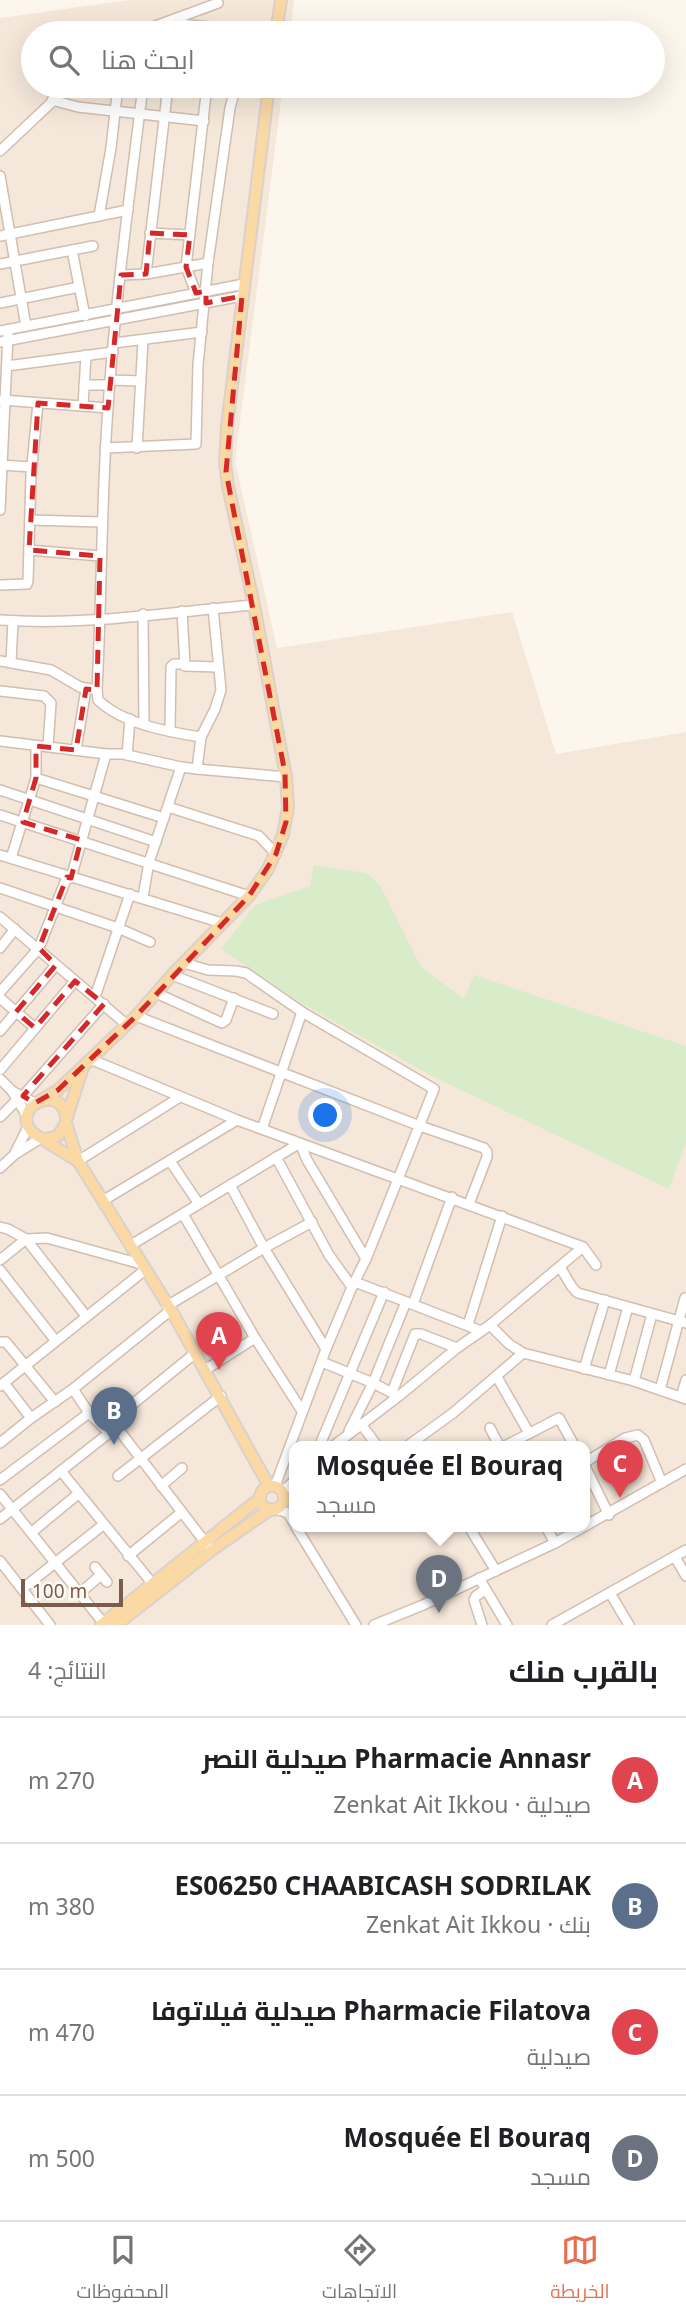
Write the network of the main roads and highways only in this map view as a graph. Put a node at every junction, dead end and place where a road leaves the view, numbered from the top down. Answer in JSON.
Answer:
{"nodes":[{"id":1,"x":282,"y":0,"type":"edge"},
{"id":2,"x":278,"y":21,"type":"edge"},
{"id":3,"x":267,"y":98,"type":"edge"},
{"id":4,"x":87,"y":1062,"type":"junction"},
{"id":5,"x":38,"y":1102,"type":"junction"},
{"id":6,"x":66,"y":1120,"type":"junction"},
{"id":7,"x":43,"y":1139,"type":"junction"},
{"id":8,"x":78,"y":1161,"type":"junction"},
{"id":9,"x":276,"y":1488,"type":"junction"},
{"id":10,"x":260,"y":1498,"type":"junction"},
{"id":11,"x":274,"y":1509,"type":"junction"},
{"id":12,"x":208,"y":1545,"type":"junction"},
{"id":13,"x":156,"y":1588,"type":"junction"},
{"id":14,"x":103,"y":1624,"type":"edge"},
{"id":15,"x":116,"y":1625,"type":"edge"}],
"edges":[{"from":1,"to":2,"type":"main road"},
{"from":3,"to":4,"type":"main road"},
{"from":4,"to":5,"type":"main road"},
{"from":4,"to":6,"type":"main road"},
{"from":5,"to":6,"type":"main road"},
{"from":5,"to":7,"type":"main road"},
{"from":6,"to":7,"type":"main road"},
{"from":6,"to":8,"type":"main road"},
{"from":7,"to":8,"type":"main road"},
{"from":8,"to":9,"type":"main road"},
{"from":9,"to":10,"type":"main road"},
{"from":9,"to":11,"type":"main road"},
{"from":10,"to":11,"type":"main road"},
{"from":10,"to":12,"type":"main road"},
{"from":11,"to":12,"type":"main road"},
{"from":12,"to":13,"type":"main road"},
{"from":13,"to":14,"type":"main road"},
{"from":13,"to":15,"type":"main road"}]}
